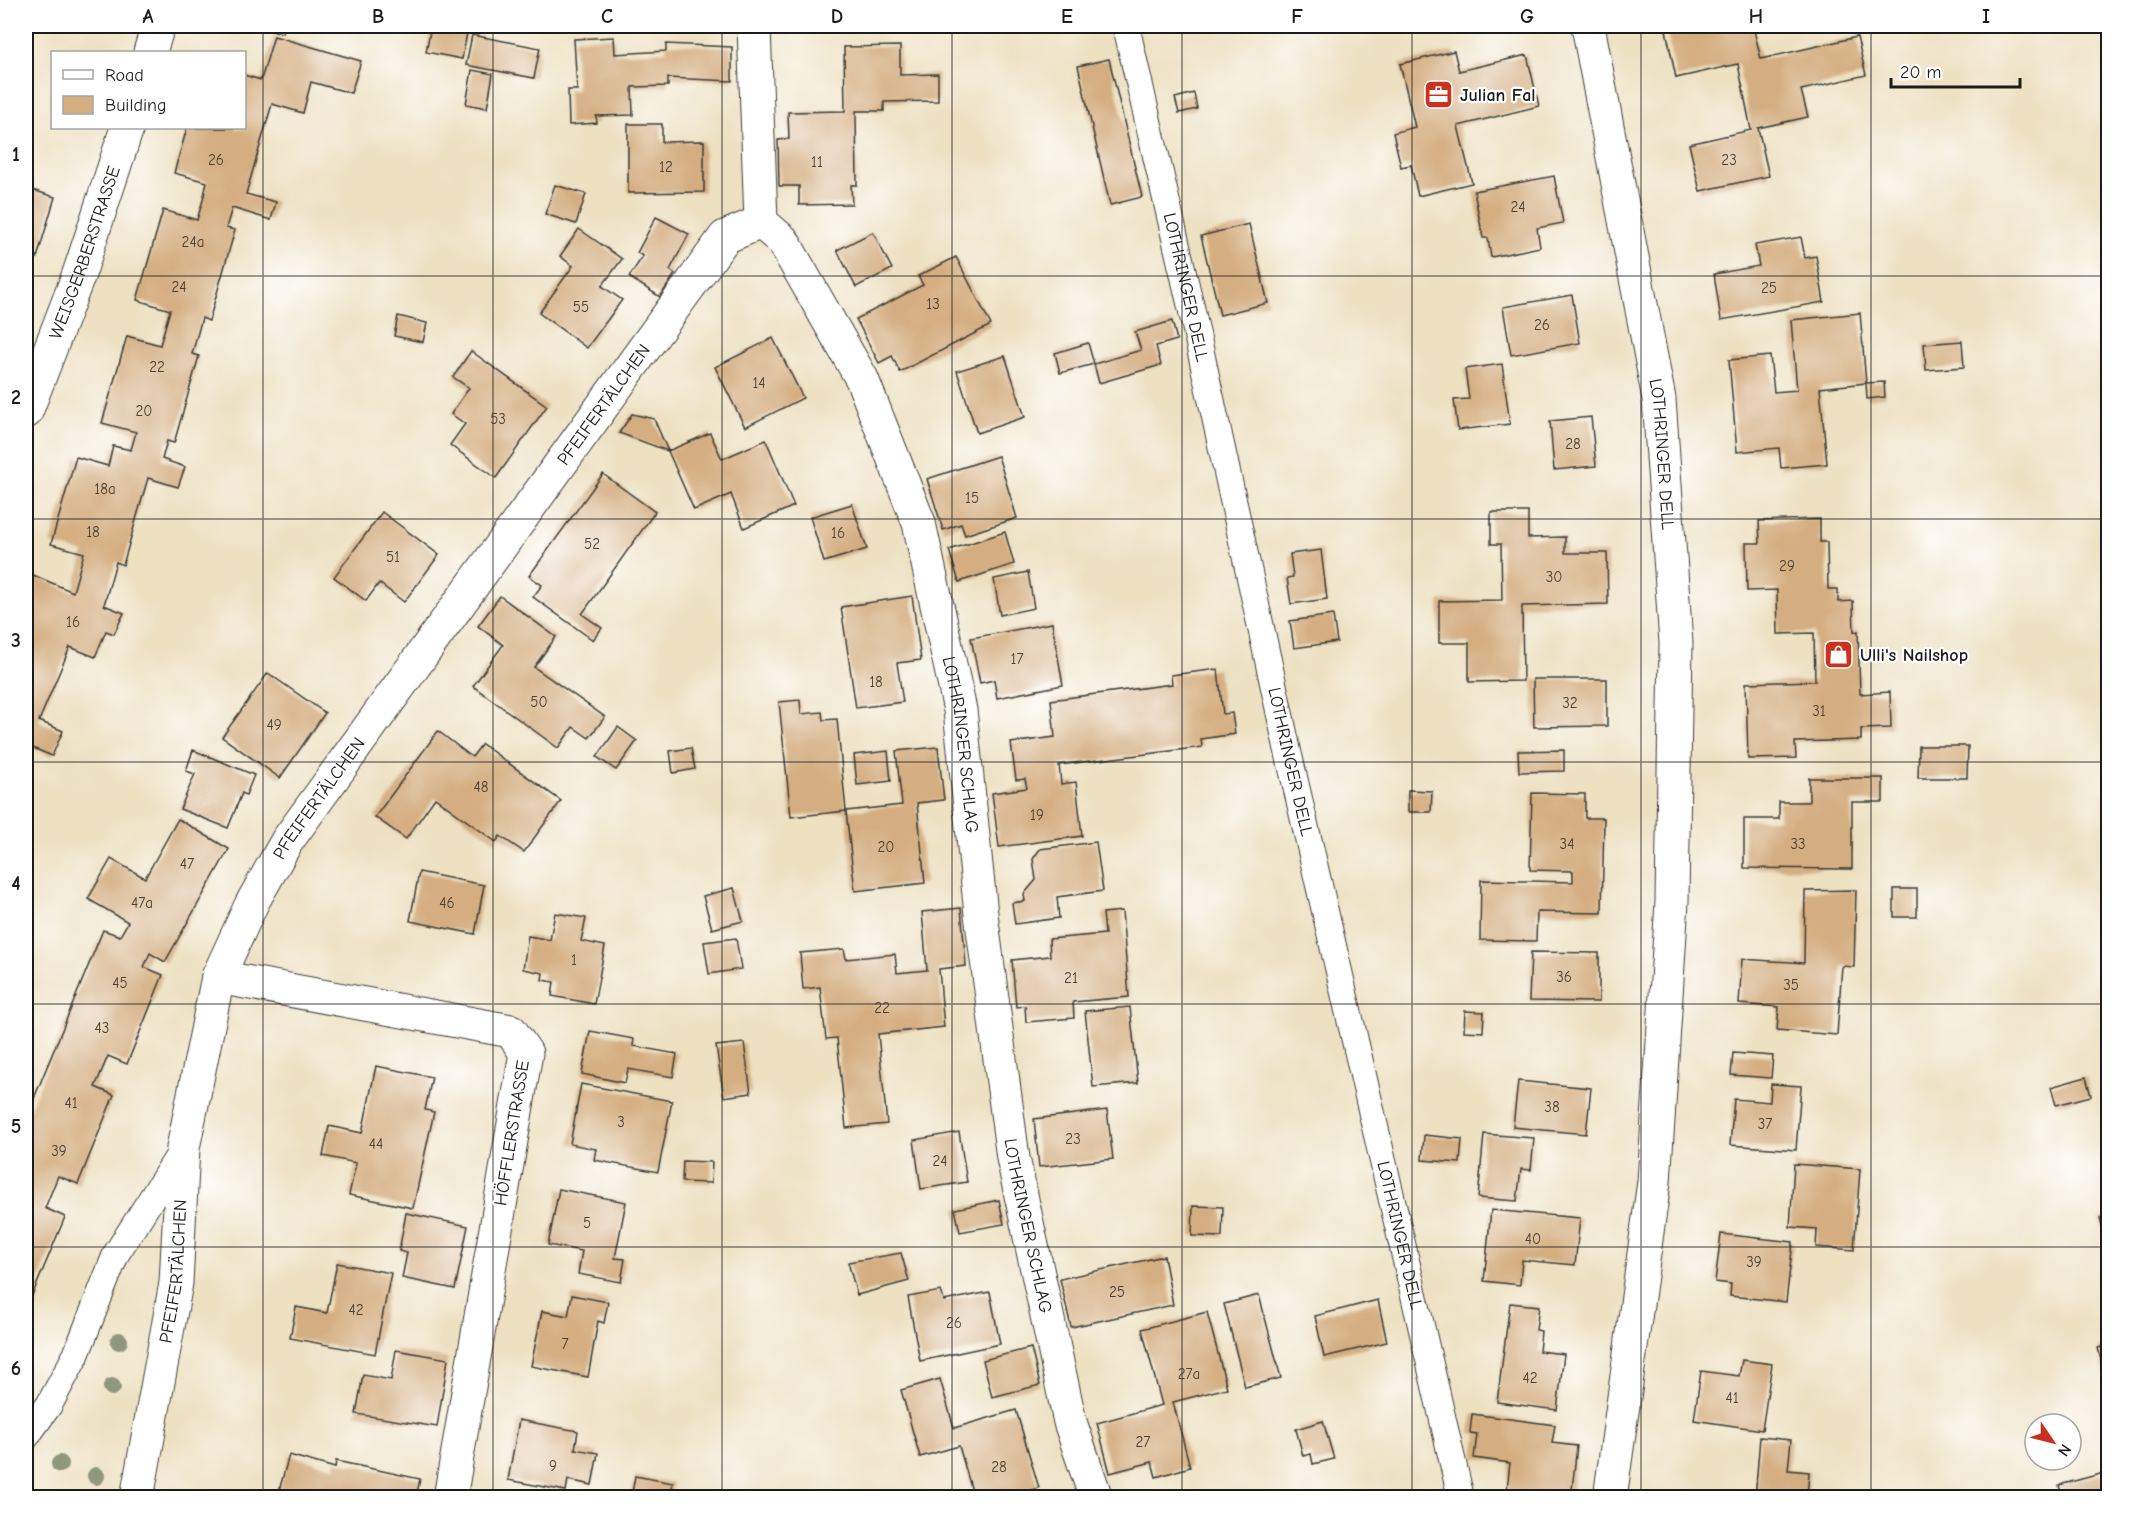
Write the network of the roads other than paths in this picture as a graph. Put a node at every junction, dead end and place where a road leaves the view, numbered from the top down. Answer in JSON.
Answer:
{"nodes":[{"id":1,"x":158,"y":26,"type":"edge"},
{"id":2,"x":754,"y":26,"type":"edge"},
{"id":3,"x":1126,"y":26,"type":"edge"},
{"id":4,"x":1588,"y":26,"type":"edge"},
{"id":5,"x":150,"y":51,"type":"edge"},
{"id":6,"x":127,"y":129,"type":"edge"},
{"id":7,"x":761,"y":222,"type":"junction"},
{"id":8,"x":26,"y":412,"type":"edge"},
{"id":9,"x":218,"y":977,"type":"junction"},
{"id":10,"x":183,"y":1148,"type":"junction"},
{"id":11,"x":26,"y":1437,"type":"edge"},
{"id":12,"x":137,"y":1497,"type":"edge"},
{"id":13,"x":450,"y":1497,"type":"edge"},
{"id":14,"x":1096,"y":1497,"type":"edge"},
{"id":15,"x":1461,"y":1497,"type":"edge"},
{"id":16,"x":1610,"y":1497,"type":"edge"}],
"edges":[{"from":1,"to":5,"type":"street"},
{"from":2,"to":7,"type":"street"},
{"from":3,"to":15,"type":"lane","name":"LOTHRINGER DELL"},
{"from":4,"to":16,"type":"street","name":"LOTHRINGER DELL"},
{"from":6,"to":8,"type":"street","name":"WEISGERBERSTRASSE"},
{"from":7,"to":9,"type":"street","name":"PFEIFERTÄLCHEN"},
{"from":7,"to":14,"type":"street","name":"LOTHRINGER SCHLAG"},
{"from":9,"to":10,"type":"street","name":"PFEIFERTÄLCHEN"},
{"from":9,"to":13,"type":"street","name":"HÖFFLERSTRASSE"},
{"from":10,"to":11,"type":"lane"},
{"from":10,"to":12,"type":"street","name":"PFEIFERTÄLCHEN"}]}
